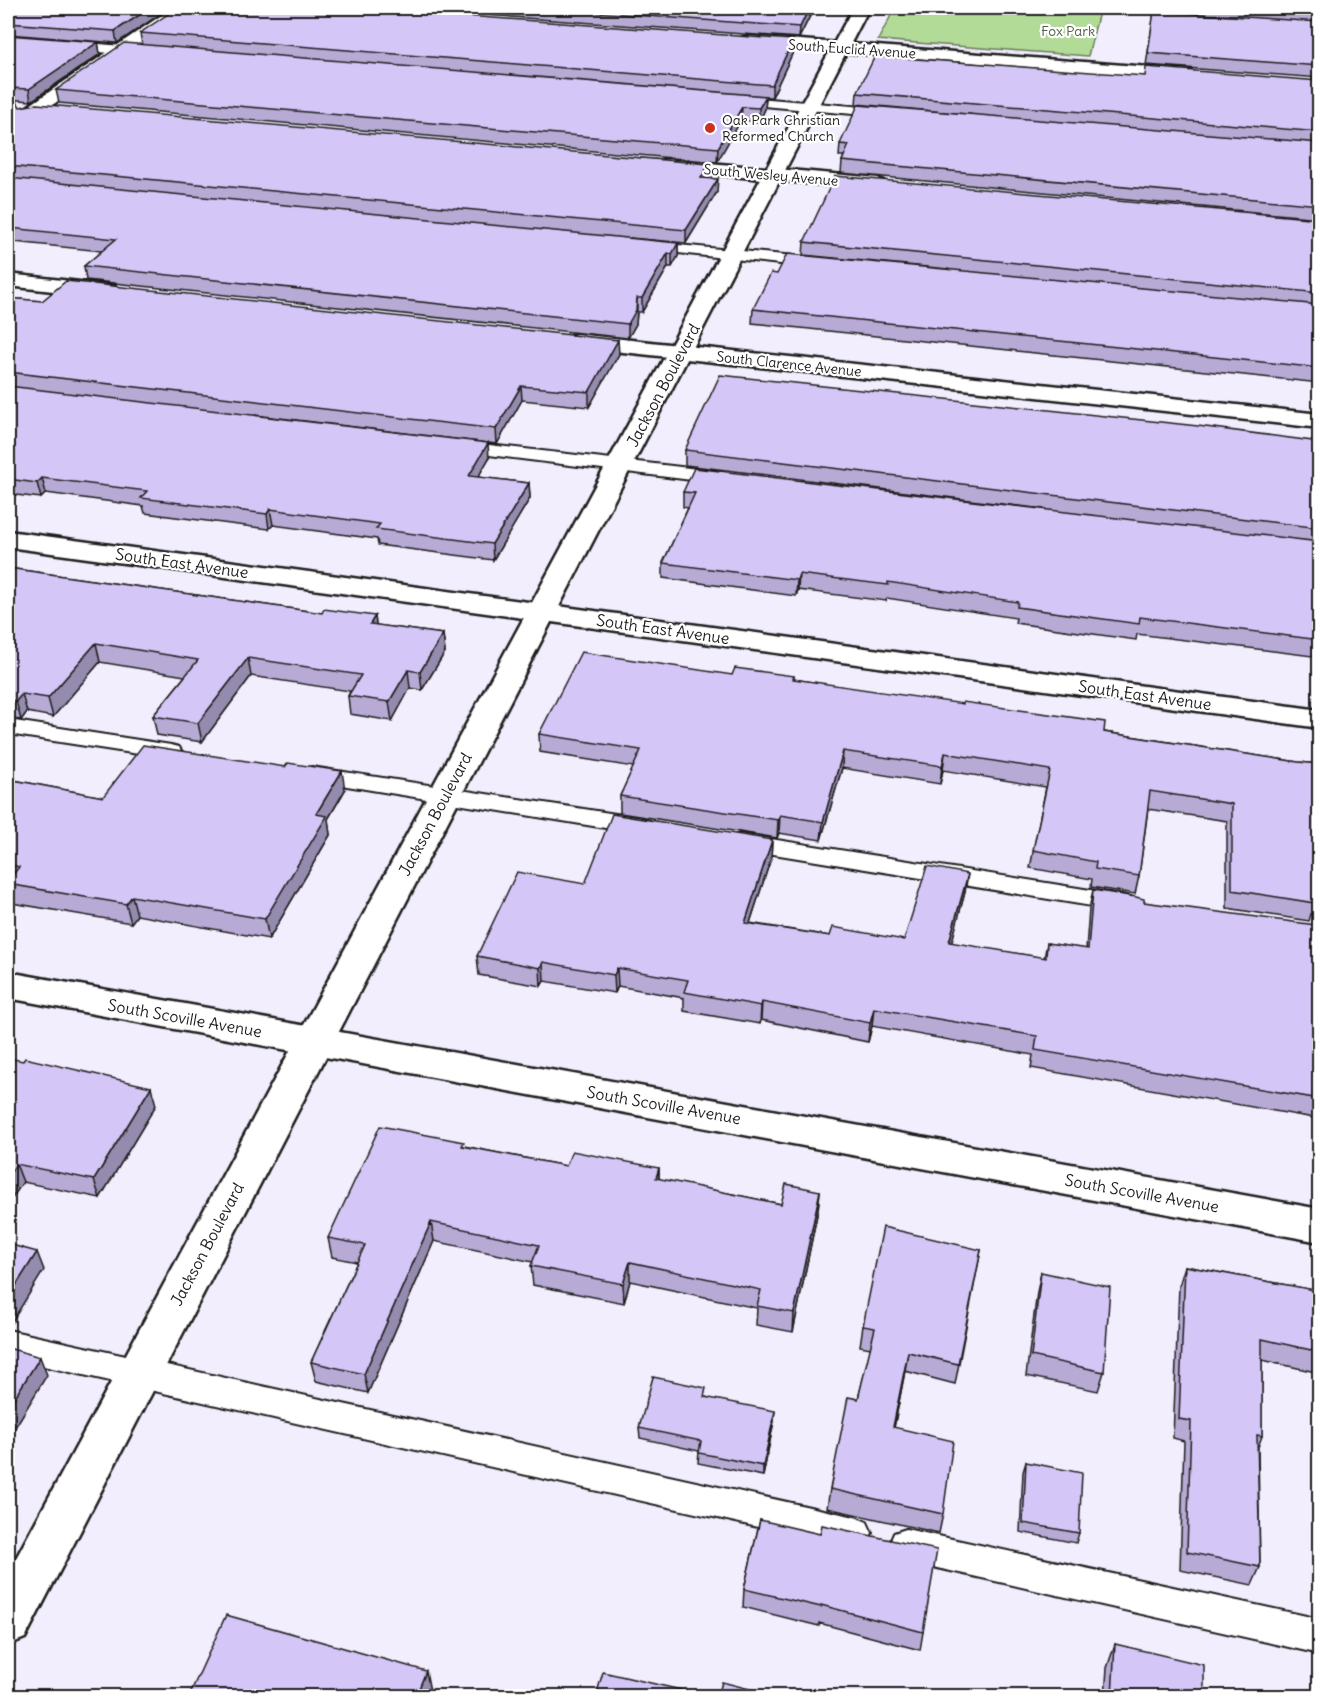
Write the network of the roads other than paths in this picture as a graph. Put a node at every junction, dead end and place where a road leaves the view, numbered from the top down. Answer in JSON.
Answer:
{"nodes":[{"id":1,"x":182,"y":8,"type":"edge"},
{"id":2,"x":861,"y":8,"type":"edge"},
{"id":3,"x":728,"y":39,"type":"edge"},
{"id":4,"x":8,"y":40,"type":"edge"},
{"id":5,"x":840,"y":48,"type":"junction"},
{"id":6,"x":121,"y":50,"type":"junction"},
{"id":7,"x":163,"y":53,"type":"edge"},
{"id":8,"x":1202,"y":76,"type":"edge"},
{"id":9,"x":718,"y":99,"type":"edge"},
{"id":10,"x":8,"y":106,"type":"edge"},
{"id":11,"x":809,"y":107,"type":"junction"},
{"id":12,"x":36,"y":109,"type":"junction"},
{"id":13,"x":68,"y":112,"type":"edge"},
{"id":14,"x":902,"y":114,"type":"edge"},
{"id":15,"x":8,"y":128,"type":"edge"},
{"id":16,"x":645,"y":163,"type":"edge"},
{"id":17,"x":773,"y":175,"type":"junction"},
{"id":18,"x":893,"y":186,"type":"edge"},
{"id":19,"x":636,"y":245,"type":"edge"},
{"id":20,"x":732,"y":254,"type":"junction"},
{"id":21,"x":830,"y":264,"type":"edge"},
{"id":22,"x":8,"y":280,"type":"edge"},
{"id":23,"x":125,"y":293,"type":"edge"},
{"id":24,"x":559,"y":339,"type":"edge"},
{"id":25,"x":681,"y":352,"type":"junction"},
{"id":26,"x":1320,"y":421,"type":"edge"},
{"id":27,"x":434,"y":444,"type":"edge"},
{"id":28,"x":620,"y":466,"type":"junction"},
{"id":29,"x":738,"y":480,"type":"edge"},
{"id":30,"x":8,"y":539,"type":"edge"},
{"id":31,"x":542,"y":612,"type":"junction"},
{"id":32,"x":1320,"y":719,"type":"edge"},
{"id":33,"x":8,"y":727,"type":"edge"},
{"id":34,"x":194,"y":756,"type":"edge"},
{"id":35,"x":287,"y":770,"type":"edge"},
{"id":36,"x":445,"y":795,"type":"junction"},
{"id":37,"x":659,"y":829,"type":"edge"},
{"id":38,"x":718,"y":838,"type":"edge"},
{"id":39,"x":1143,"y":906,"type":"edge"},
{"id":40,"x":8,"y":986,"type":"edge"},
{"id":41,"x":314,"y":1041,"type":"junction"},
{"id":42,"x":1320,"y":1226,"type":"edge"},
{"id":43,"x":8,"y":1344,"type":"edge"},
{"id":44,"x":138,"y":1374,"type":"junction"},
{"id":45,"x":8,"y":1621,"type":"edge"},
{"id":46,"x":1320,"y":1637,"type":"edge"}],
"edges":[{"from":1,"to":6,"type":"street"},
{"from":2,"to":5,"type":"street","name":"Jackson Boulevard"},
{"from":3,"to":5,"type":"street","name":"South Euclid Avenue"},
{"from":4,"to":6,"type":"lane"},
{"from":5,"to":8,"type":"street","name":"South Euclid Avenue"},
{"from":5,"to":11,"type":"street","name":"Jackson Boulevard"},
{"from":6,"to":7,"type":"lane"},
{"from":6,"to":12,"type":"street"},
{"from":9,"to":11,"type":"lane"},
{"from":10,"to":12,"type":"street"},
{"from":11,"to":14,"type":"lane"},
{"from":11,"to":17,"type":"street","name":"Jackson Boulevard"},
{"from":12,"to":13,"type":"street"},
{"from":12,"to":15,"type":"street"},
{"from":16,"to":17,"type":"street","name":"South Wesley Avenue"},
{"from":17,"to":18,"type":"street","name":"South Wesley Avenue"},
{"from":17,"to":20,"type":"street","name":"Jackson Boulevard"},
{"from":19,"to":20,"type":"lane"},
{"from":20,"to":21,"type":"lane"},
{"from":20,"to":25,"type":"street","name":"Jackson Boulevard"},
{"from":22,"to":23,"type":"street"},
{"from":24,"to":25,"type":"street","name":"South Clarence Avenue"},
{"from":25,"to":26,"type":"street","name":"South Clarence Avenue"},
{"from":25,"to":28,"type":"street","name":"Jackson Boulevard"},
{"from":27,"to":28,"type":"lane"},
{"from":28,"to":29,"type":"lane"},
{"from":28,"to":31,"type":"street","name":"Jackson Boulevard"},
{"from":30,"to":31,"type":"street","name":"South East Avenue"},
{"from":31,"to":32,"type":"street","name":"South East Avenue"},
{"from":31,"to":36,"type":"street","name":"Jackson Boulevard"},
{"from":33,"to":34,"type":"lane"},
{"from":35,"to":36,"type":"lane"},
{"from":36,"to":37,"type":"lane"},
{"from":36,"to":41,"type":"street","name":"Jackson Boulevard"},
{"from":38,"to":39,"type":"lane"},
{"from":40,"to":41,"type":"street","name":"South Scoville Avenue"},
{"from":41,"to":42,"type":"street","name":"South Scoville Avenue"},
{"from":41,"to":44,"type":"street","name":"Jackson Boulevard"},
{"from":43,"to":44,"type":"lane"},
{"from":44,"to":45,"type":"street","name":"Jackson Boulevard"},
{"from":44,"to":46,"type":"lane"}]}
